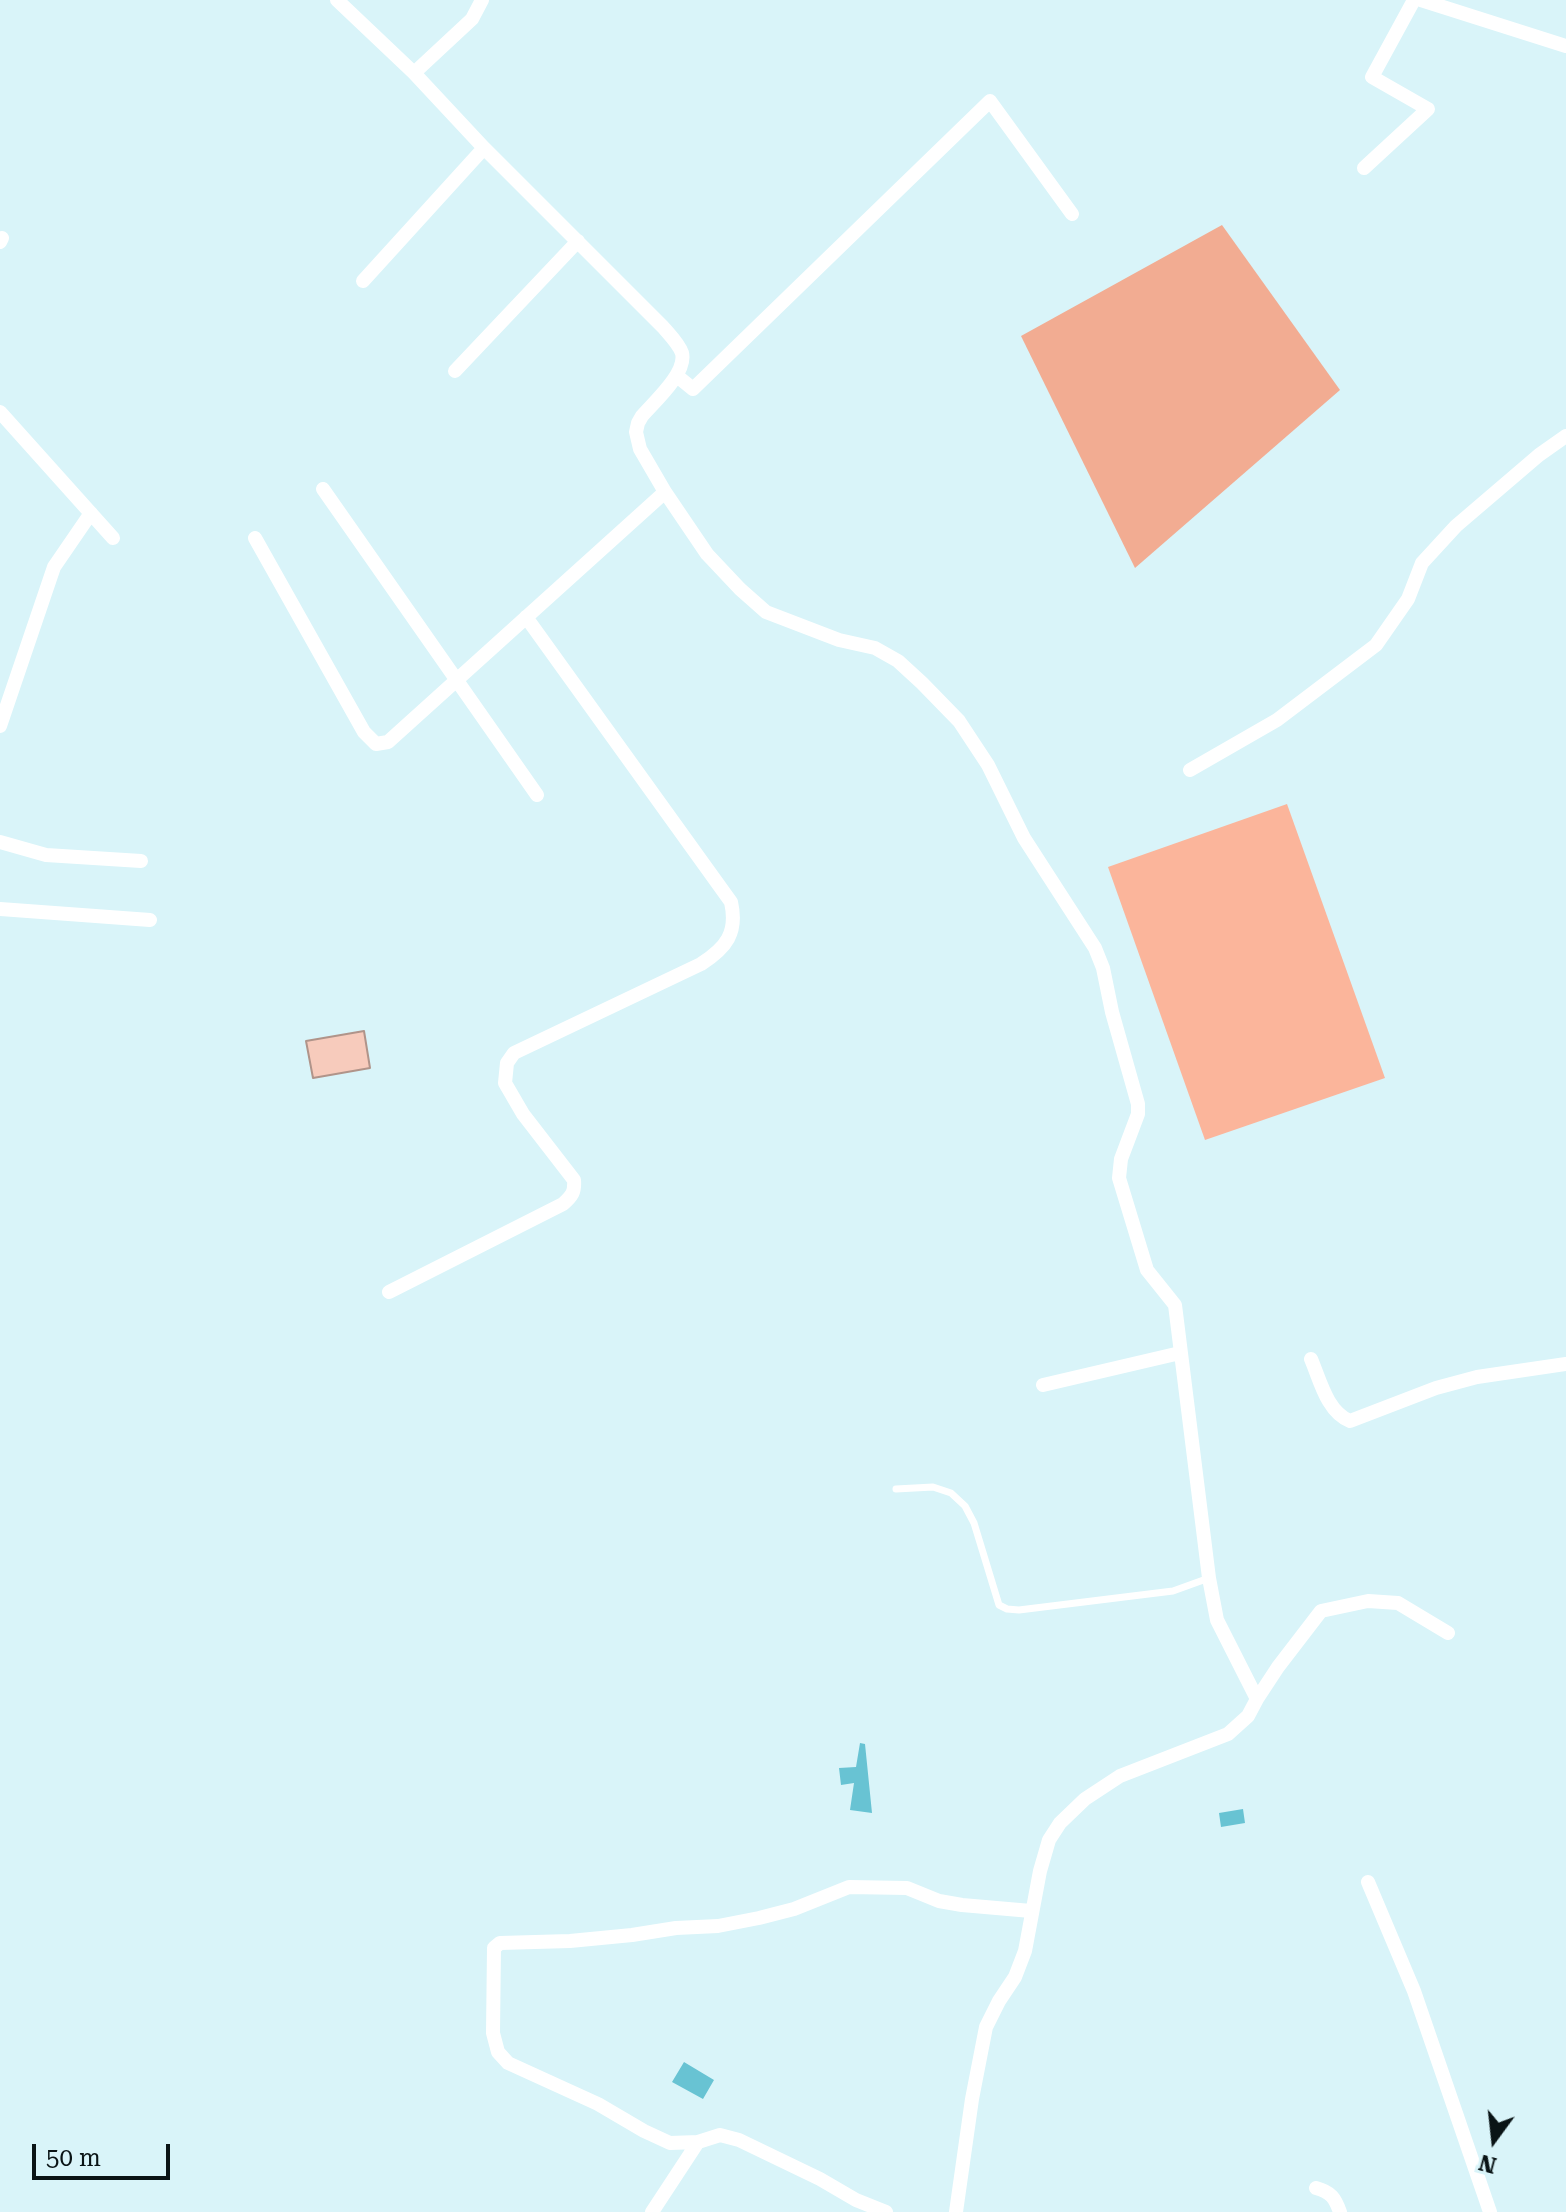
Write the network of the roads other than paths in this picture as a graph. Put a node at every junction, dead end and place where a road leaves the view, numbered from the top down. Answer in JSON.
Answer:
{"nodes":[{"id":1,"x":337,"y":0,"type":"edge"},
{"id":2,"x":482,"y":0,"type":"edge"},
{"id":3,"x":1414,"y":0,"type":"edge"},
{"id":4,"x":1421,"y":0,"type":"edge"},
{"id":5,"x":1566,"y":46,"type":"edge"},
{"id":6,"x":414,"y":73,"type":"junction"},
{"id":7,"x":484,"y":148,"type":"junction"},
{"id":8,"x":1364,"y":168,"type":"dead end"},
{"id":9,"x":1072,"y":214,"type":"dead end"},
{"id":10,"x":578,"y":241,"type":"junction"},
{"id":11,"x":363,"y":281,"type":"dead end"},
{"id":12,"x":455,"y":371,"type":"dead end"},
{"id":13,"x":677,"y":376,"type":"junction"},
{"id":14,"x":0,"y":412,"type":"edge"},
{"id":15,"x":1566,"y":436,"type":"edge"},
{"id":16,"x":323,"y":489,"type":"dead end"},
{"id":17,"x":665,"y":492,"type":"junction"},
{"id":18,"x":91,"y":513,"type":"junction"},
{"id":19,"x":113,"y":538,"type":"dead end"},
{"id":20,"x":255,"y":538,"type":"dead end"},
{"id":21,"x":526,"y":617,"type":"junction"},
{"id":22,"x":456,"y":681,"type":"junction"},
{"id":23,"x":0,"y":726,"type":"edge"},
{"id":24,"x":1190,"y":770,"type":"dead end"},
{"id":25,"x":537,"y":795,"type":"dead end"},
{"id":26,"x":0,"y":842,"type":"edge"},
{"id":27,"x":141,"y":861,"type":"dead end"},
{"id":28,"x":0,"y":909,"type":"edge"},
{"id":29,"x":150,"y":920,"type":"dead end"},
{"id":30,"x":389,"y":1292,"type":"dead end"},
{"id":31,"x":1180,"y":1353,"type":"junction"},
{"id":32,"x":1311,"y":1359,"type":"dead end"},
{"id":33,"x":1566,"y":1364,"type":"edge"},
{"id":34,"x":1043,"y":1385,"type":"dead end"},
{"id":35,"x":896,"y":1489,"type":"dead end"},
{"id":36,"x":1209,"y":1578,"type":"junction"},
{"id":37,"x":1448,"y":1633,"type":"dead end"},
{"id":38,"x":1257,"y":1699,"type":"junction"},
{"id":39,"x":1368,"y":1882,"type":"dead end"},
{"id":40,"x":1031,"y":1911,"type":"junction"},
{"id":41,"x":698,"y":2142,"type":"junction"},
{"id":42,"x":1316,"y":2188,"type":"dead end"},
{"id":43,"x":652,"y":2212,"type":"edge"},
{"id":44,"x":886,"y":2212,"type":"edge"},
{"id":45,"x":956,"y":2212,"type":"edge"},
{"id":46,"x":1340,"y":2212,"type":"edge"},
{"id":47,"x":1490,"y":2212,"type":"edge"}],
"edges":[{"from":1,"to":6,"type":"street"},
{"from":2,"to":6,"type":"street"},
{"from":3,"to":8,"type":"street"},
{"from":4,"to":5,"type":"street"},
{"from":6,"to":7,"type":"street"},
{"from":7,"to":10,"type":"street"},
{"from":7,"to":11,"type":"street"},
{"from":9,"to":13,"type":"street"},
{"from":10,"to":12,"type":"street"},
{"from":10,"to":13,"type":"street"},
{"from":13,"to":17,"type":"street"},
{"from":14,"to":18,"type":"street"},
{"from":15,"to":24,"type":"street"},
{"from":16,"to":22,"type":"street"},
{"from":17,"to":21,"type":"street"},
{"from":17,"to":31,"type":"street"},
{"from":18,"to":19,"type":"street"},
{"from":18,"to":23,"type":"street"},
{"from":20,"to":22,"type":"street"},
{"from":21,"to":22,"type":"street"},
{"from":21,"to":30,"type":"street"},
{"from":22,"to":25,"type":"street"},
{"from":26,"to":27,"type":"street"},
{"from":28,"to":29,"type":"street"},
{"from":31,"to":34,"type":"street"},
{"from":31,"to":36,"type":"street"},
{"from":32,"to":33,"type":"street"},
{"from":35,"to":36,"type":"lane"},
{"from":36,"to":38,"type":"street"},
{"from":37,"to":38,"type":"street"},
{"from":38,"to":40,"type":"street"},
{"from":39,"to":47,"type":"street"},
{"from":40,"to":41,"type":"street"},
{"from":40,"to":45,"type":"street"},
{"from":41,"to":43,"type":"street"},
{"from":41,"to":44,"type":"street"},
{"from":42,"to":46,"type":"street"}]}
